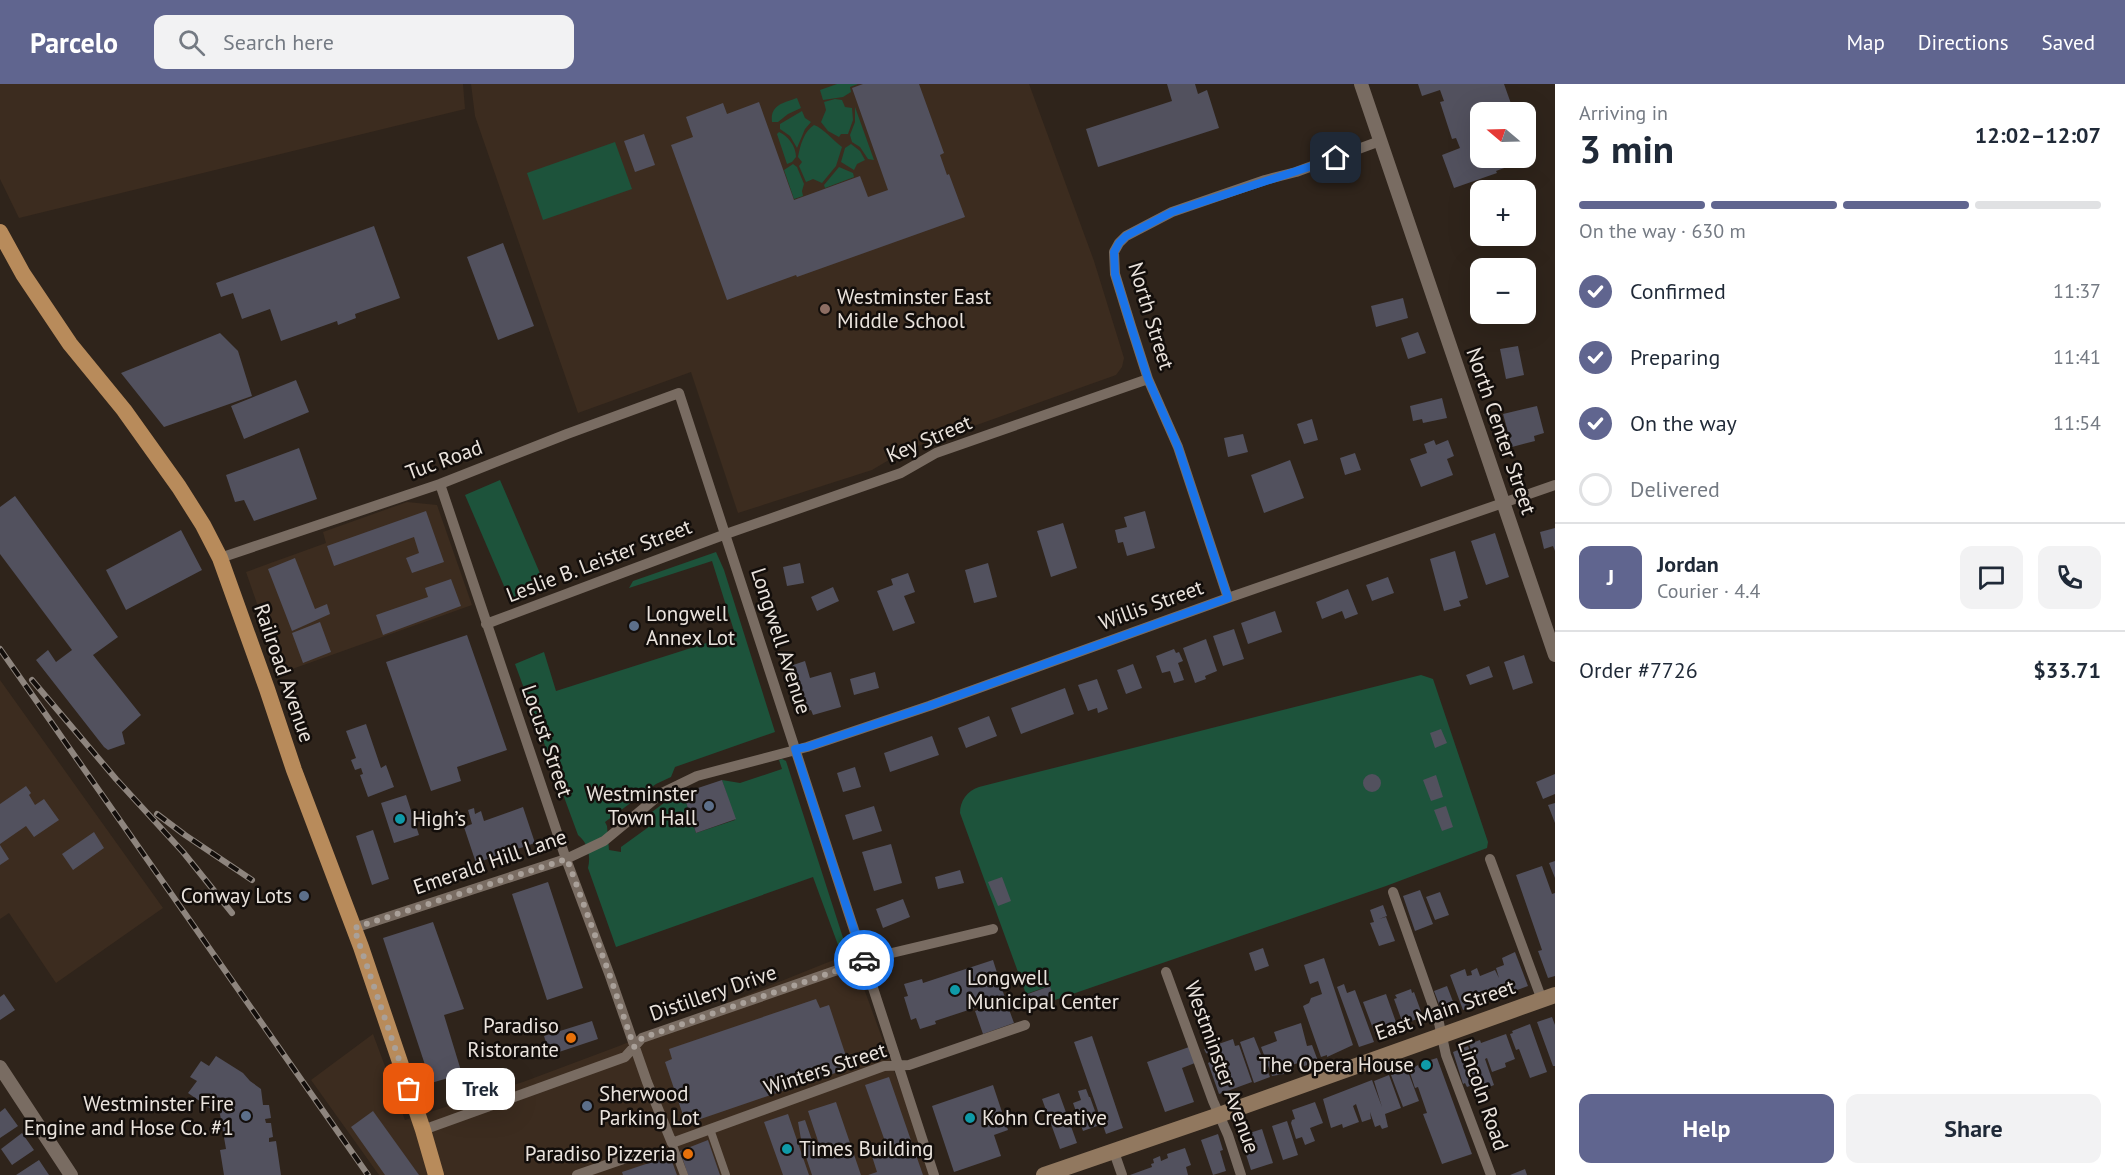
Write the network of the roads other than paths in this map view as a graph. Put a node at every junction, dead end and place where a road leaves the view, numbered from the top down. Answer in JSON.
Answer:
{"nodes":[{"id":1,"x":1361,"y":84,"type":"edge"},
{"id":2,"x":1380,"y":141,"type":"junction"},
{"id":3,"x":0,"y":232,"type":"edge"},
{"id":4,"x":1148,"y":379,"type":"junction"},
{"id":5,"x":679,"y":393,"type":"joint"},
{"id":6,"x":440,"y":484,"type":"junction"},
{"id":7,"x":1555,"y":485,"type":"edge"},
{"id":8,"x":1504,"y":503,"type":"junction"},
{"id":9,"x":726,"y":534,"type":"junction"},
{"id":10,"x":220,"y":558,"type":"junction"},
{"id":11,"x":1228,"y":598,"type":"junction"},
{"id":12,"x":486,"y":624,"type":"junction"},
{"id":13,"x":1555,"y":655,"type":"edge"},
{"id":14,"x":795,"y":749,"type":"junction"},
{"id":15,"x":567,"y":859,"type":"junction"},
{"id":16,"x":1490,"y":859,"type":"dead end"},
{"id":17,"x":1393,"y":892,"type":"dead end"},
{"id":18,"x":354,"y":928,"type":"junction"},
{"id":19,"x":993,"y":929,"type":"dead end"},
{"id":20,"x":864,"y":961,"type":"junction"},
{"id":21,"x":1166,"y":972,"type":"dead end"},
{"id":22,"x":1549,"y":997,"type":"edge"},
{"id":23,"x":1025,"y":1025,"type":"dead end"},
{"id":24,"x":1442,"y":1035,"type":"junction"},
{"id":25,"x":634,"y":1047,"type":"junction"},
{"id":26,"x":898,"y":1065,"type":"junction"},
{"id":27,"x":0,"y":1066,"type":"edge"},
{"id":28,"x":1220,"y":1115,"type":"junction"},
{"id":29,"x":710,"y":1129,"type":"junction"},
{"id":30,"x":423,"y":1130,"type":"junction"},
{"id":31,"x":672,"y":1143,"type":"junction"},
{"id":32,"x":1114,"y":1152,"type":"junction"},
{"id":33,"x":635,"y":1155,"type":"dead end"},
{"id":34,"x":71,"y":1175,"type":"edge"},
{"id":35,"x":436,"y":1175,"type":"edge"},
{"id":36,"x":576,"y":1175,"type":"edge"},
{"id":37,"x":684,"y":1175,"type":"edge"},
{"id":38,"x":726,"y":1175,"type":"edge"},
{"id":39,"x":934,"y":1175,"type":"edge"},
{"id":40,"x":1044,"y":1175,"type":"edge"},
{"id":41,"x":1122,"y":1175,"type":"edge"},
{"id":42,"x":1241,"y":1175,"type":"edge"},
{"id":43,"x":1491,"y":1175,"type":"edge"}],
"edges":[{"from":1,"to":2,"type":"street","name":"North Center Street"},
{"from":2,"to":4,"type":"street","name":"North Street"},
{"from":2,"to":8,"type":"street","name":"North Center Street"},
{"from":3,"to":10,"type":"highway","name":"Railroad Avenue"},
{"from":4,"to":9,"type":"street","name":"Key Street"},
{"from":4,"to":11,"type":"street","name":"North Street"},
{"from":5,"to":6,"type":"street","name":"Tuc Road"},
{"from":5,"to":9,"type":"street","name":"Longwell Avenue"},
{"from":6,"to":10,"type":"street","name":"Tuc Road"},
{"from":6,"to":12,"type":"street","name":"Locust Street"},
{"from":7,"to":8,"type":"street","name":"Willis Street"},
{"from":8,"to":11,"type":"street","name":"Willis Street"},
{"from":8,"to":13,"type":"street","name":"North Center Street"},
{"from":9,"to":12,"type":"street","name":"Leslie B. Leister Street"},
{"from":9,"to":14,"type":"street","name":"Longwell Avenue"},
{"from":10,"to":18,"type":"highway","name":"Railroad Avenue"},
{"from":11,"to":14,"type":"street","name":"Willis Street"},
{"from":12,"to":15,"type":"street","name":"Locust Street"},
{"from":14,"to":15,"type":"street","name":"Emerald Hill Lane"},
{"from":14,"to":20,"type":"street","name":"Longwell Avenue"},
{"from":15,"to":18,"type":"street","name":"Emerald Hill Lane"},
{"from":15,"to":25,"type":"street","name":"Locust Street"},
{"from":16,"to":22,"type":"street"},
{"from":17,"to":24,"type":"street","name":"Lincoln Road"},
{"from":18,"to":30,"type":"highway","name":"Railroad Avenue"},
{"from":19,"to":20,"type":"street","name":"Distillery Drive"},
{"from":20,"to":25,"type":"street","name":"Distillery Drive"},
{"from":20,"to":26,"type":"street","name":"Longwell Avenue"},
{"from":21,"to":28,"type":"street","name":"Westminster Avenue"},
{"from":22,"to":24,"type":"main road","name":"East Main Street"},
{"from":23,"to":26,"type":"street","name":"Winters Street"},
{"from":24,"to":28,"type":"main road","name":"East Main Street"},
{"from":24,"to":43,"type":"street","name":"Lincoln Road"},
{"from":25,"to":30,"type":"street","name":"Distillery Drive"},
{"from":25,"to":31,"type":"street","name":"Locust Street"},
{"from":26,"to":29,"type":"street","name":"Winters Street"},
{"from":26,"to":39,"type":"street","name":"Longwell Avenue"},
{"from":27,"to":34,"type":"street"},
{"from":28,"to":32,"type":"main road","name":"East Main Street"},
{"from":28,"to":42,"type":"street","name":"Westminster Avenue"},
{"from":29,"to":31,"type":"street","name":"Winters Street"},
{"from":29,"to":38,"type":"street"},
{"from":30,"to":35,"type":"highway","name":"Railroad Avenue"},
{"from":31,"to":37,"type":"street"},
{"from":32,"to":40,"type":"main road","name":"East Main Street"},
{"from":32,"to":41,"type":"street"},
{"from":33,"to":36,"type":"street"}]}
